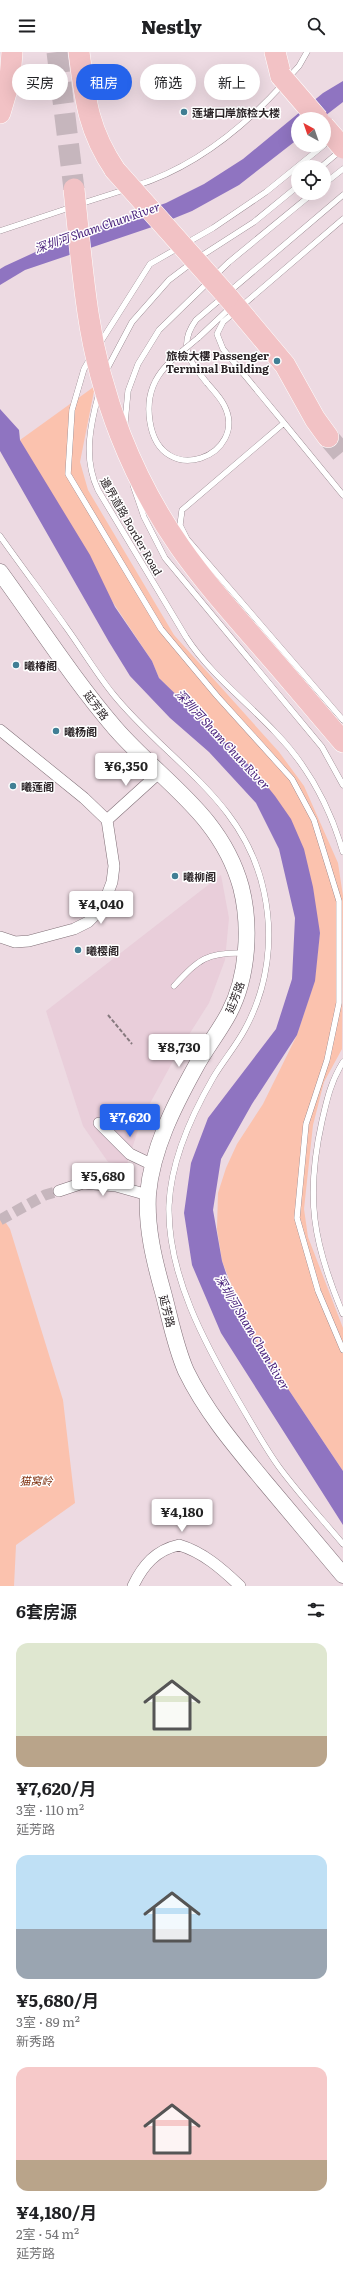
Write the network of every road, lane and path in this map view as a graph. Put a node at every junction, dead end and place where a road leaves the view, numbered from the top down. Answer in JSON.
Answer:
{"nodes":[{"id":1,"x":12,"y":52,"type":"edge"},
{"id":2,"x":79,"y":52,"type":"edge"},
{"id":3,"x":275,"y":52,"type":"edge"},
{"id":4,"x":307,"y":52,"type":"edge"},
{"id":5,"x":312,"y":112,"type":"edge"},
{"id":6,"x":0,"y":113,"type":"edge"},
{"id":7,"x":337,"y":139,"type":"edge"},
{"id":8,"x":315,"y":152,"type":"edge"},
{"id":9,"x":325,"y":160,"type":"edge"},
{"id":10,"x":343,"y":169,"type":"edge"},
{"id":11,"x":331,"y":178,"type":"edge"},
{"id":12,"x":74,"y":189,"type":"tunnel mouth"},
{"id":13,"x":291,"y":192,"type":"edge"},
{"id":14,"x":343,"y":195,"type":"edge"},
{"id":15,"x":304,"y":200,"type":"edge"},
{"id":16,"x":343,"y":219,"type":"edge"},
{"id":17,"x":0,"y":231,"type":"edge"},
{"id":18,"x":231,"y":301,"type":"junction"},
{"id":19,"x":284,"y":423,"type":"junction"},
{"id":20,"x":328,"y":437,"type":"tunnel mouth"},
{"id":21,"x":343,"y":495,"type":"edge"},
{"id":22,"x":0,"y":536,"type":"edge"},
{"id":23,"x":0,"y":572,"type":"edge"},
{"id":24,"x":343,"y":720,"type":"edge"},
{"id":25,"x":0,"y":730,"type":"edge"},
{"id":26,"x":343,"y":742,"type":"edge"},
{"id":27,"x":160,"y":772,"type":"junction"},
{"id":28,"x":343,"y":785,"type":"edge"},
{"id":29,"x":107,"y":820,"type":"junction"},
{"id":30,"x":343,"y":852,"type":"edge"},
{"id":31,"x":0,"y":937,"type":"edge"},
{"id":32,"x":246,"y":953,"type":"junction"},
{"id":33,"x":174,"y":986,"type":"dead end"},
{"id":34,"x":108,"y":1015,"type":"dead end"},
{"id":35,"x":132,"y":1044,"type":"dead end"},
{"id":36,"x":343,"y":1062,"type":"edge"},
{"id":37,"x":99,"y":1123,"type":"dead end"},
{"id":38,"x":153,"y":1164,"type":"junction"},
{"id":39,"x":59,"y":1191,"type":"tunnel mouth"},
{"id":40,"x":148,"y":1195,"type":"junction"},
{"id":41,"x":343,"y":1314,"type":"edge"},
{"id":42,"x":343,"y":1350,"type":"edge"},
{"id":43,"x":343,"y":1544,"type":"edge"},
{"id":44,"x":343,"y":1575,"type":"edge"},
{"id":45,"x":134,"y":1586,"type":"edge"},
{"id":46,"x":240,"y":1586,"type":"edge"}],
"edges":[{"from":1,"to":6,"type":"highway"},
{"from":2,"to":18,"type":"highway","bridge":true},
{"from":3,"to":5,"type":"highway","bridge":true},
{"from":4,"to":17,"type":"lane"},
{"from":7,"to":9,"type":"lane"},
{"from":8,"to":42,"type":"lane"},
{"from":10,"to":11,"type":"lane"},
{"from":12,"to":26,"type":"highway","bridge":true},
{"from":13,"to":30,"type":"lane","name":"邊界道路 Border Road"},
{"from":14,"to":18,"type":"lane","bridge":true},
{"from":15,"to":28,"type":"lane"},
{"from":16,"to":19,"type":"lane"},
{"from":18,"to":20,"type":"highway"},
{"from":19,"to":21,"type":"lane"},
{"from":19,"to":24,"type":"lane"},
{"from":22,"to":43,"type":"lane"},
{"from":23,"to":27,"type":"main road","name":"延芳路"},
{"from":25,"to":29,"type":"street"},
{"from":27,"to":29,"type":"street"},
{"from":27,"to":32,"type":"main road","name":"延芳路"},
{"from":29,"to":31,"type":"street"},
{"from":32,"to":33,"type":"lane"},
{"from":32,"to":38,"type":"main road","name":"延芳路"},
{"from":34,"to":35,"type":"path"},
{"from":36,"to":41,"type":"lane"},
{"from":37,"to":38,"type":"street"},
{"from":38,"to":40,"type":"main road","name":"延芳路"},
{"from":39,"to":40,"type":"street"},
{"from":40,"to":44,"type":"main road","name":"延芳路"},
{"from":45,"to":46,"type":"street"}]}
